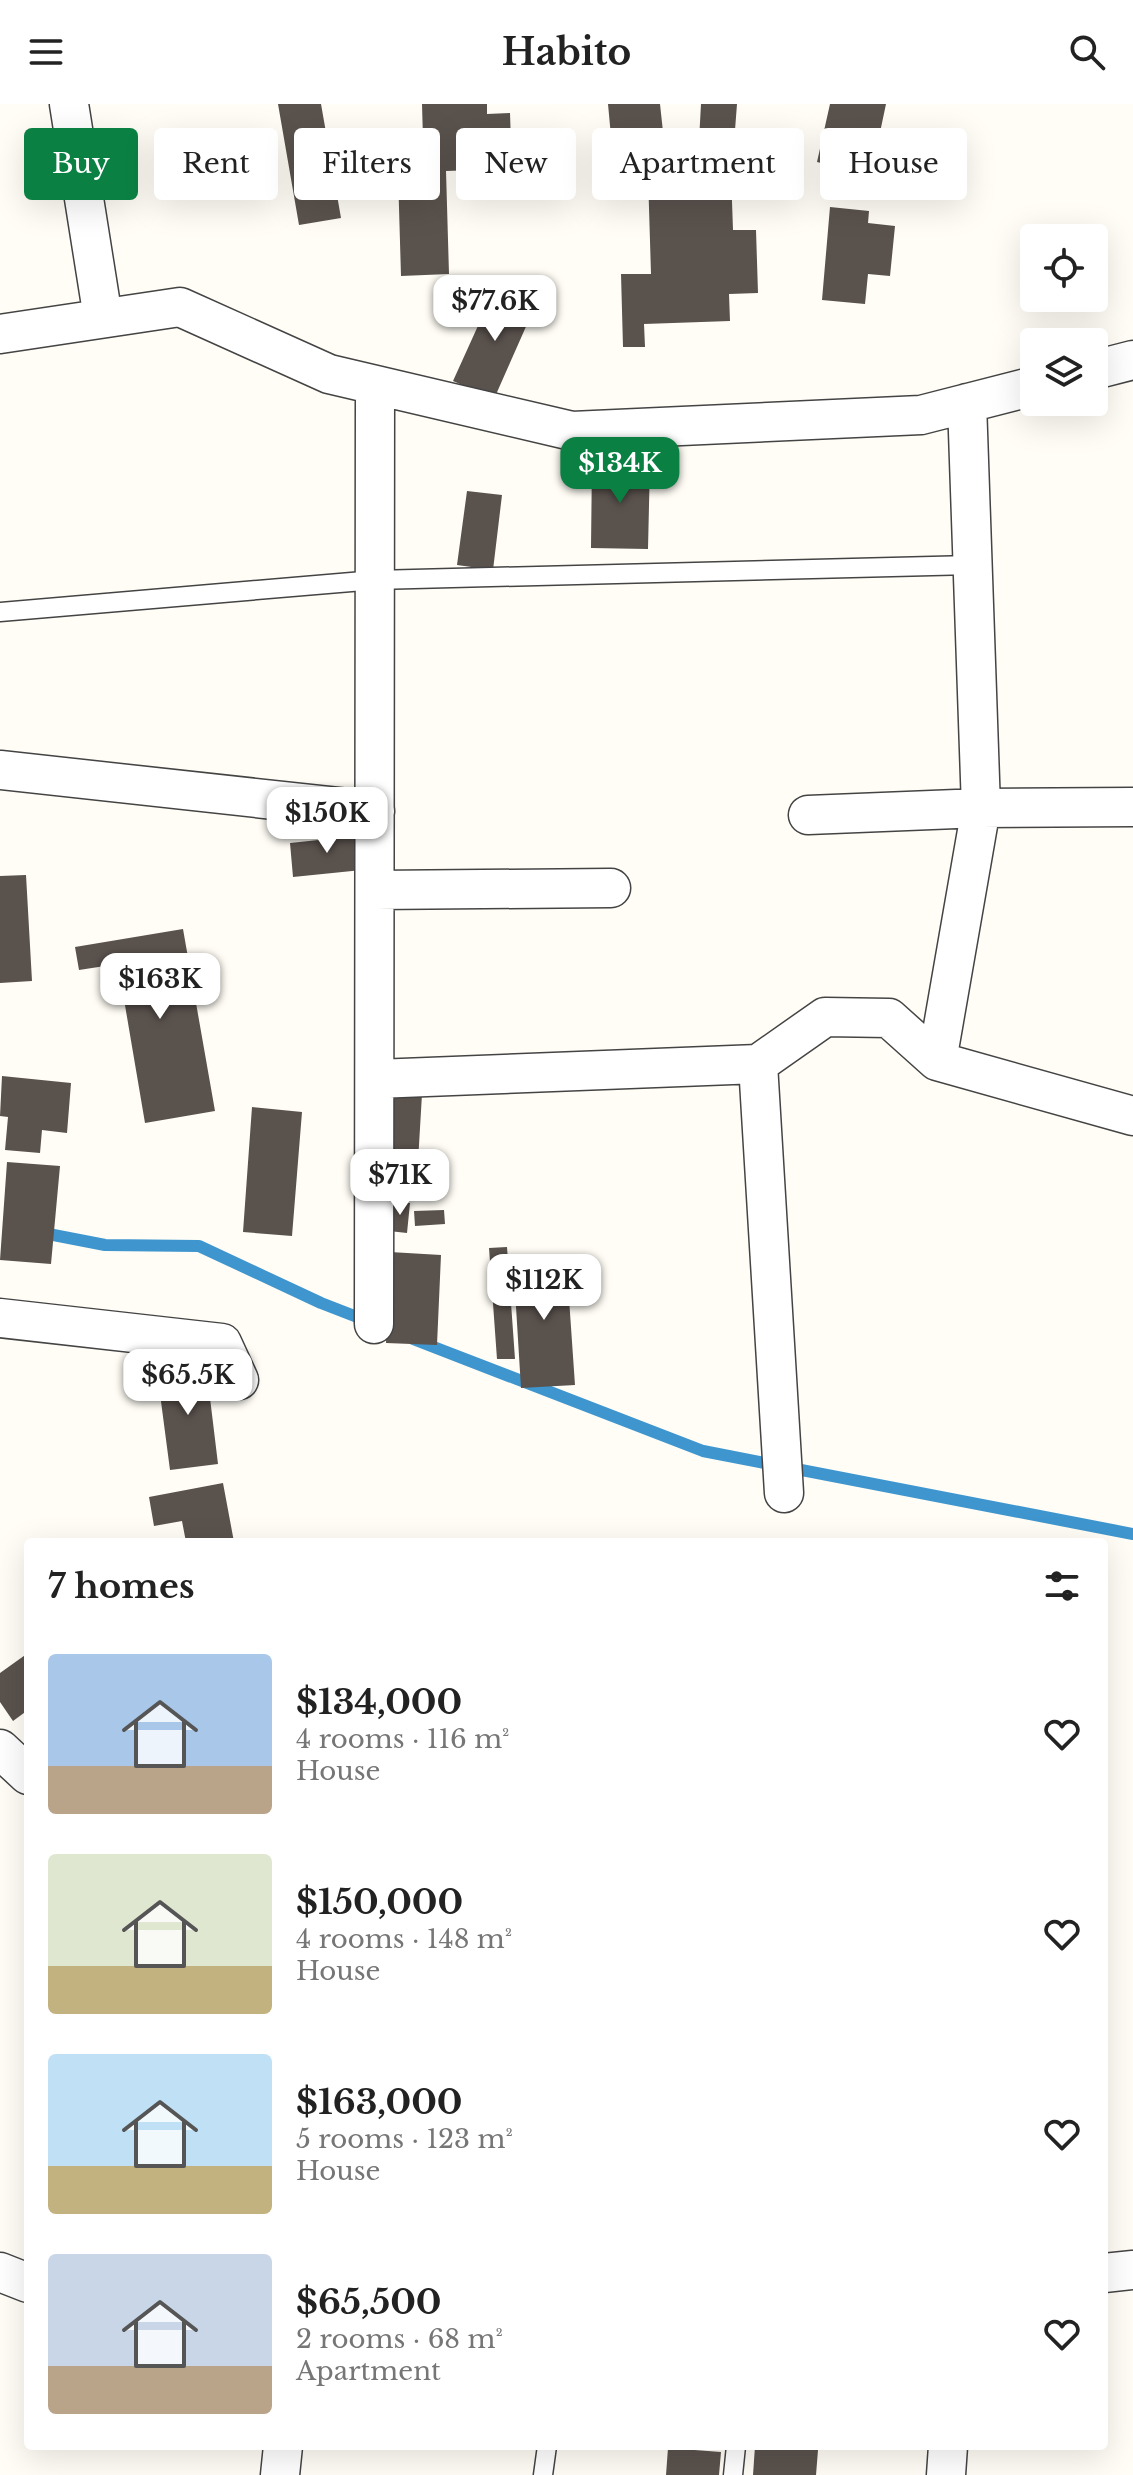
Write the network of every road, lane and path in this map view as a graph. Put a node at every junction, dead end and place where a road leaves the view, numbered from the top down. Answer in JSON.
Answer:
{"nodes":[{"id":1,"x":69,"y":104,"type":"edge"},
{"id":2,"x":103,"y":318,"type":"junction"},
{"id":3,"x":0,"y":334,"type":"edge"},
{"id":4,"x":1133,"y":360,"type":"edge"},
{"id":5,"x":1108,"y":366,"type":"edge"},
{"id":6,"x":375,"y":385,"type":"junction"},
{"id":7,"x":1020,"y":390,"type":"edge"},
{"id":8,"x":967,"y":403,"type":"junction"},
{"id":9,"x":972,"y":565,"type":"junction"},
{"id":10,"x":375,"y":580,"type":"junction"},
{"id":11,"x":0,"y":612,"type":"edge"},
{"id":12,"x":0,"y":770,"type":"edge"},
{"id":13,"x":1133,"y":807,"type":"edge"},
{"id":14,"x":981,"y":808,"type":"junction"},
{"id":15,"x":375,"y":811,"type":"junction"},
{"id":16,"x":808,"y":815,"type":"dead end"},
{"id":17,"x":611,"y":888,"type":"dead end"},
{"id":18,"x":376,"y":890,"type":"junction"},
{"id":19,"x":937,"y":1061,"type":"junction"},
{"id":20,"x":758,"y":1064,"type":"junction"},
{"id":21,"x":376,"y":1079,"type":"junction"},
{"id":22,"x":1133,"y":1116,"type":"edge"},
{"id":23,"x":0,"y":1318,"type":"edge"},
{"id":24,"x":374,"y":1324,"type":"dead end"},
{"id":25,"x":239,"y":1380,"type":"dead end"},
{"id":26,"x":784,"y":1493,"type":"dead end"},
{"id":27,"x":0,"y":1749,"type":"edge"},
{"id":28,"x":24,"y":1771,"type":"edge"},
{"id":29,"x":1133,"y":2270,"type":"edge"},
{"id":30,"x":0,"y":2272,"type":"edge"},
{"id":31,"x":1108,"y":2273,"type":"edge"},
{"id":32,"x":24,"y":2281,"type":"edge"},
{"id":33,"x":283,"y":2450,"type":"edge"},
{"id":34,"x":546,"y":2450,"type":"edge"},
{"id":35,"x":736,"y":2450,"type":"edge"},
{"id":36,"x":948,"y":2450,"type":"edge"},
{"id":37,"x":280,"y":2475,"type":"edge"},
{"id":38,"x":543,"y":2475,"type":"edge"},
{"id":39,"x":733,"y":2475,"type":"edge"},
{"id":40,"x":946,"y":2475,"type":"edge"}],
"edges":[{"from":1,"to":2,"type":"street"},
{"from":2,"to":3,"type":"street"},
{"from":2,"to":6,"type":"street"},
{"from":4,"to":5,"type":"street"},
{"from":6,"to":8,"type":"street"},
{"from":6,"to":10,"type":"street"},
{"from":7,"to":8,"type":"street"},
{"from":8,"to":9,"type":"street"},
{"from":9,"to":10,"type":"lane"},
{"from":9,"to":14,"type":"street"},
{"from":10,"to":11,"type":"lane"},
{"from":10,"to":15,"type":"street"},
{"from":12,"to":15,"type":"street"},
{"from":13,"to":14,"type":"street"},
{"from":14,"to":16,"type":"street"},
{"from":14,"to":19,"type":"street"},
{"from":15,"to":18,"type":"street"},
{"from":17,"to":18,"type":"street"},
{"from":18,"to":21,"type":"street"},
{"from":19,"to":20,"type":"street"},
{"from":19,"to":22,"type":"street"},
{"from":20,"to":21,"type":"street"},
{"from":20,"to":26,"type":"street"},
{"from":21,"to":24,"type":"street"},
{"from":23,"to":25,"type":"street"},
{"from":27,"to":28,"type":"street"},
{"from":29,"to":31,"type":"street"},
{"from":30,"to":32,"type":"street"},
{"from":33,"to":37,"type":"street"},
{"from":34,"to":38,"type":"lane"},
{"from":35,"to":39,"type":"lane"},
{"from":36,"to":40,"type":"street"}]}
